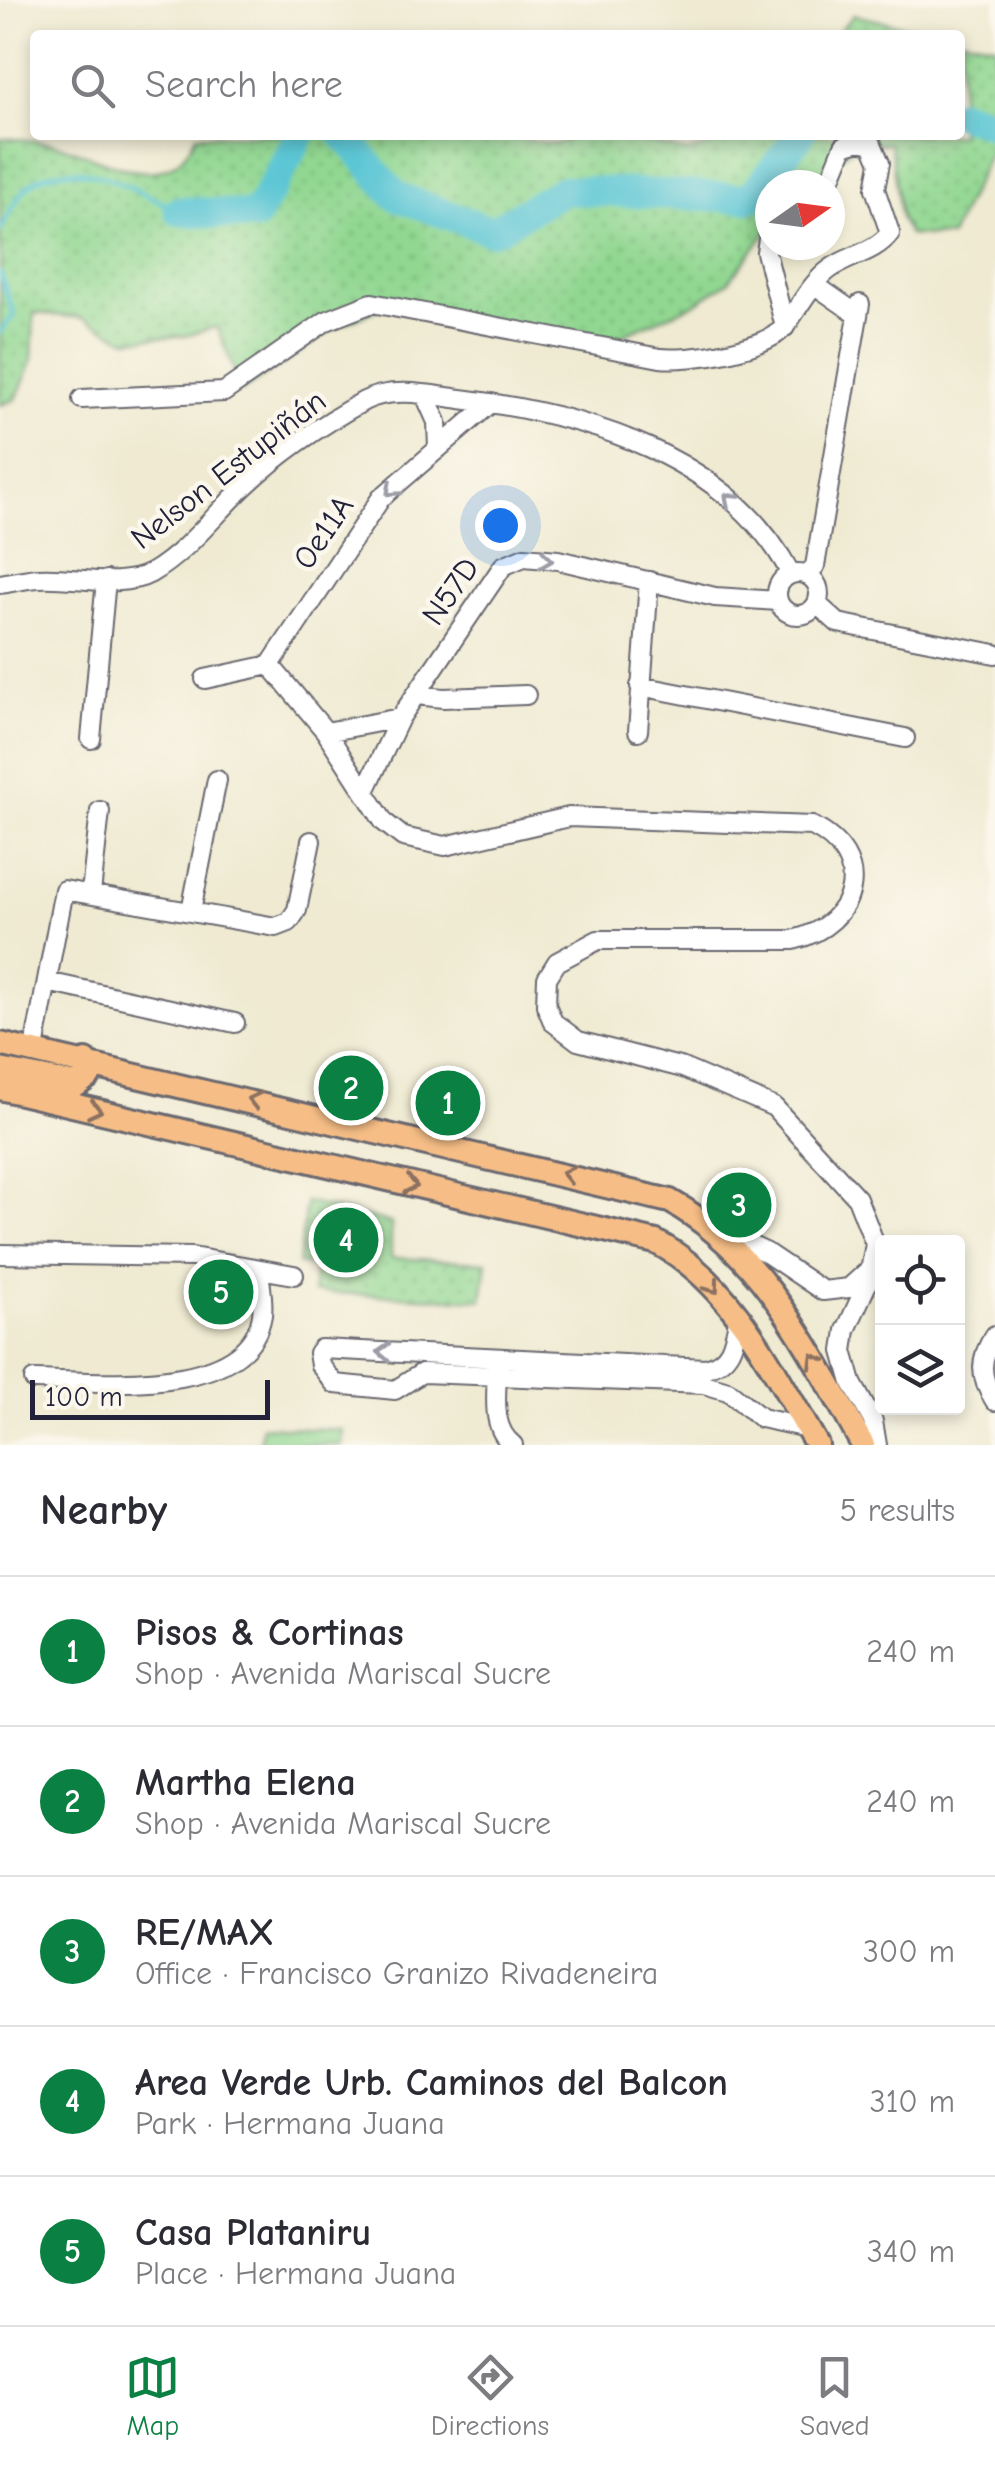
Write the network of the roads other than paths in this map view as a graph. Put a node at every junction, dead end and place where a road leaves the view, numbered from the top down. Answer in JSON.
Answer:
{"nodes":[{"id":1,"x":835,"y":170,"type":"edge"},
{"id":2,"x":768,"y":260,"type":"edge"},
{"id":3,"x":839,"y":264,"type":"junction"},
{"id":4,"x":814,"y":285,"type":"junction"},
{"id":5,"x":853,"y":306,"type":"junction"},
{"id":6,"x":785,"y":327,"type":"junction"},
{"id":7,"x":425,"y":394,"type":"junction"},
{"id":8,"x":82,"y":398,"type":"dead end"},
{"id":9,"x":492,"y":403,"type":"junction"},
{"id":10,"x":438,"y":449,"type":"junction"},
{"id":11,"x":799,"y":575,"type":"junction"},
{"id":12,"x":106,"y":580,"type":"junction"},
{"id":13,"x":649,"y":581,"type":"junction"},
{"id":14,"x":0,"y":584,"type":"edge"},
{"id":15,"x":778,"y":601,"type":"junction"},
{"id":16,"x":816,"y":604,"type":"junction"},
{"id":17,"x":995,"y":654,"type":"edge"},
{"id":18,"x":270,"y":666,"type":"junction"},
{"id":19,"x":205,"y":679,"type":"dead end"},
{"id":20,"x":640,"y":686,"type":"junction"},
{"id":21,"x":417,"y":694,"type":"junction"},
{"id":22,"x":526,"y":695,"type":"dead end"},
{"id":23,"x":400,"y":718,"type":"junction"},
{"id":24,"x":638,"y":731,"type":"dead end"},
{"id":25,"x":326,"y":732,"type":"junction"},
{"id":26,"x":905,"y":738,"type":"dead end"},
{"id":27,"x":91,"y":739,"type":"dead end"},
{"id":28,"x":217,"y":780,"type":"dead end"},
{"id":29,"x":366,"y":789,"type":"junction"},
{"id":30,"x":100,"y":811,"type":"dead end"},
{"id":31,"x":311,"y":841,"type":"dead end"},
{"id":32,"x":91,"y":893,"type":"junction"},
{"id":33,"x":191,"y":912,"type":"junction"},
{"id":34,"x":47,"y":982,"type":"junction"},
{"id":35,"x":235,"y":1023,"type":"dead end"},
{"id":36,"x":0,"y":1044,"type":"edge"},
{"id":37,"x":34,"y":1049,"type":"junction"},
{"id":38,"x":86,"y":1061,"type":"junction"},
{"id":39,"x":0,"y":1070,"type":"edge"},
{"id":40,"x":0,"y":1088,"type":"edge"},
{"id":41,"x":717,"y":1230,"type":"junction"},
{"id":42,"x":0,"y":1254,"type":"edge"},
{"id":43,"x":259,"y":1269,"type":"junction"},
{"id":44,"x":870,"y":1269,"type":"junction"},
{"id":45,"x":294,"y":1275,"type":"dead end"},
{"id":46,"x":738,"y":1320,"type":"junction"},
{"id":47,"x":995,"y":1335,"type":"edge"},
{"id":48,"x":422,"y":1364,"type":"junction"},
{"id":49,"x":497,"y":1368,"type":"junction"},
{"id":50,"x":655,"y":1374,"type":"junction"},
{"id":51,"x":34,"y":1380,"type":"dead end"},
{"id":52,"x":995,"y":1400,"type":"edge"},
{"id":53,"x":810,"y":1439,"type":"edge"},
{"id":54,"x":514,"y":1445,"type":"edge"},
{"id":55,"x":863,"y":1445,"type":"edge"},
{"id":56,"x":877,"y":1445,"type":"edge"}],
"edges":[{"from":1,"to":3,"type":"street"},
{"from":2,"to":6,"type":"street"},
{"from":3,"to":4,"type":"street"},
{"from":3,"to":5,"type":"street"},
{"from":4,"to":5,"type":"street"},
{"from":4,"to":6,"type":"street"},
{"from":5,"to":11,"type":"street"},
{"from":6,"to":8,"type":"street"},
{"from":7,"to":9,"type":"street","name":"Nelson Estupiñán"},
{"from":7,"to":10,"type":"street"},
{"from":7,"to":12,"type":"street","name":"Nelson Estupiñán"},
{"from":9,"to":10,"type":"street","name":"Oe11A"},
{"from":11,"to":9,"type":"street","name":"Nelson Estupiñán","one_way":true},
{"from":10,"to":18,"type":"street","name":"Oe11A","one_way":true},
{"from":11,"to":15,"type":"street"},
{"from":11,"to":16,"type":"street"},
{"from":12,"to":14,"type":"street","name":"Nelson Estupiñán"},
{"from":12,"to":27,"type":"street"},
{"from":13,"to":15,"type":"street","name":"N57D"},
{"from":13,"to":20,"type":"street"},
{"from":21,"to":13,"type":"street","name":"N57D","one_way":true},
{"from":15,"to":16,"type":"street"},
{"from":16,"to":17,"type":"street"},
{"from":18,"to":19,"type":"street"},
{"from":18,"to":25,"type":"street"},
{"from":20,"to":24,"type":"street"},
{"from":20,"to":26,"type":"street"},
{"from":21,"to":22,"type":"street"},
{"from":21,"to":23,"type":"street","name":"N57D"},
{"from":23,"to":25,"type":"street"},
{"from":23,"to":29,"type":"street","name":"N57D"},
{"from":25,"to":29,"type":"street"},
{"from":28,"to":33,"type":"street"},
{"from":29,"to":44,"type":"street"},
{"from":30,"to":32,"type":"street"},
{"from":31,"to":33,"type":"street"},
{"from":32,"to":33,"type":"street"},
{"from":32,"to":34,"type":"street"},
{"from":34,"to":35,"type":"street"},
{"from":34,"to":37,"type":"street"},
{"from":36,"to":37,"type":"main road"},
{"from":37,"to":38,"type":"main road"},
{"from":38,"to":39,"type":"main road"},
{"from":41,"to":38,"type":"main road","one_way":true},
{"from":40,"to":46,"type":"main road","one_way":true},
{"from":41,"to":44,"type":"street"},
{"from":55,"to":41,"type":"main road","one_way":true},
{"from":42,"to":43,"type":"street"},
{"from":43,"to":45,"type":"street"},
{"from":43,"to":51,"type":"street"},
{"from":44,"to":56,"type":"street"},
{"from":46,"to":50,"type":"street"},
{"from":46,"to":53,"type":"main road"},
{"from":47,"to":52,"type":"street"},
{"from":48,"to":48,"type":"street","one_way":true},
{"from":48,"to":49,"type":"street"},
{"from":49,"to":50,"type":"street"},
{"from":49,"to":54,"type":"street"},
{"from":50,"to":53,"type":"street"}]}
